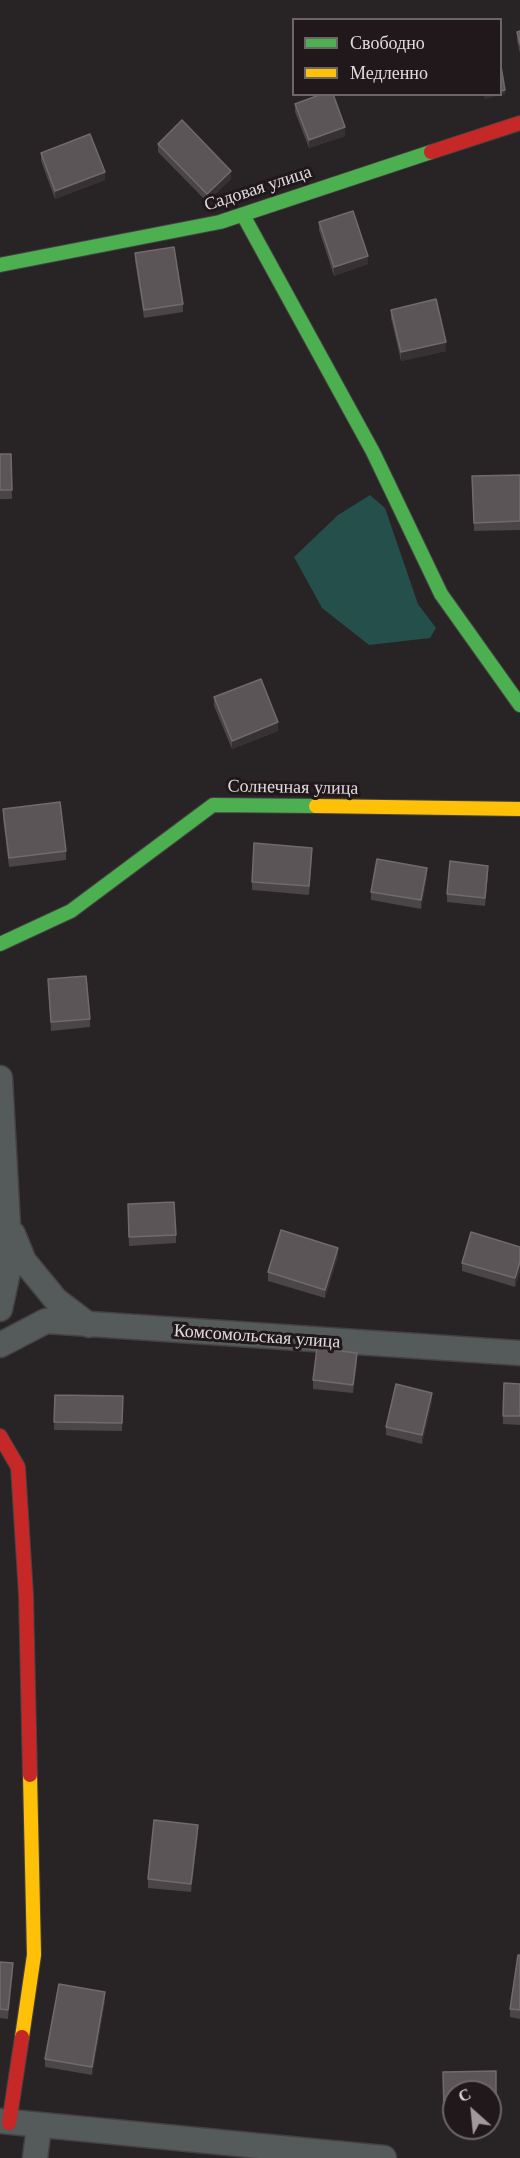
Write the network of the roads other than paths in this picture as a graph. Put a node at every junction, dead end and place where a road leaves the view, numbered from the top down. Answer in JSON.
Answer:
{"nodes":[{"id":1,"x":520,"y":123,"type":"edge"},
{"id":2,"x":243,"y":215,"type":"junction"},
{"id":3,"x":0,"y":265,"type":"edge"},
{"id":4,"x":520,"y":705,"type":"edge"},
{"id":5,"x":520,"y":809,"type":"edge"},
{"id":6,"x":0,"y":943,"type":"edge"},
{"id":7,"x":0,"y":1078,"type":"edge"},
{"id":8,"x":8,"y":1224,"type":"junction"},
{"id":9,"x":0,"y":1309,"type":"edge"},
{"id":10,"x":89,"y":1325,"type":"junction"},
{"id":11,"x":0,"y":1344,"type":"edge"},
{"id":12,"x":520,"y":1353,"type":"edge"},
{"id":13,"x":0,"y":1436,"type":"edge"},
{"id":14,"x":5,"y":2122,"type":"edge"},
{"id":15,"x":39,"y":2126,"type":"junction"},
{"id":16,"x":35,"y":2158,"type":"edge"},
{"id":17,"x":384,"y":2158,"type":"edge"}],
"edges":[{"from":1,"to":2,"type":"street","name":"Садовая улица"},
{"from":2,"to":3,"type":"street","name":"Садовая улица"},
{"from":2,"to":4,"type":"street"},
{"from":5,"to":6,"type":"street","name":"Солнечная улица"},
{"from":7,"to":8,"type":"street"},
{"from":8,"to":9,"type":"street"},
{"from":8,"to":10,"type":"street"},
{"from":10,"to":11,"type":"street","name":"Комсомольская улица"},
{"from":10,"to":12,"type":"street","name":"Комсомольская улица"},
{"from":13,"to":14,"type":"street"},
{"from":14,"to":15,"type":"street"},
{"from":15,"to":16,"type":"street"},
{"from":15,"to":17,"type":"street"}]}
